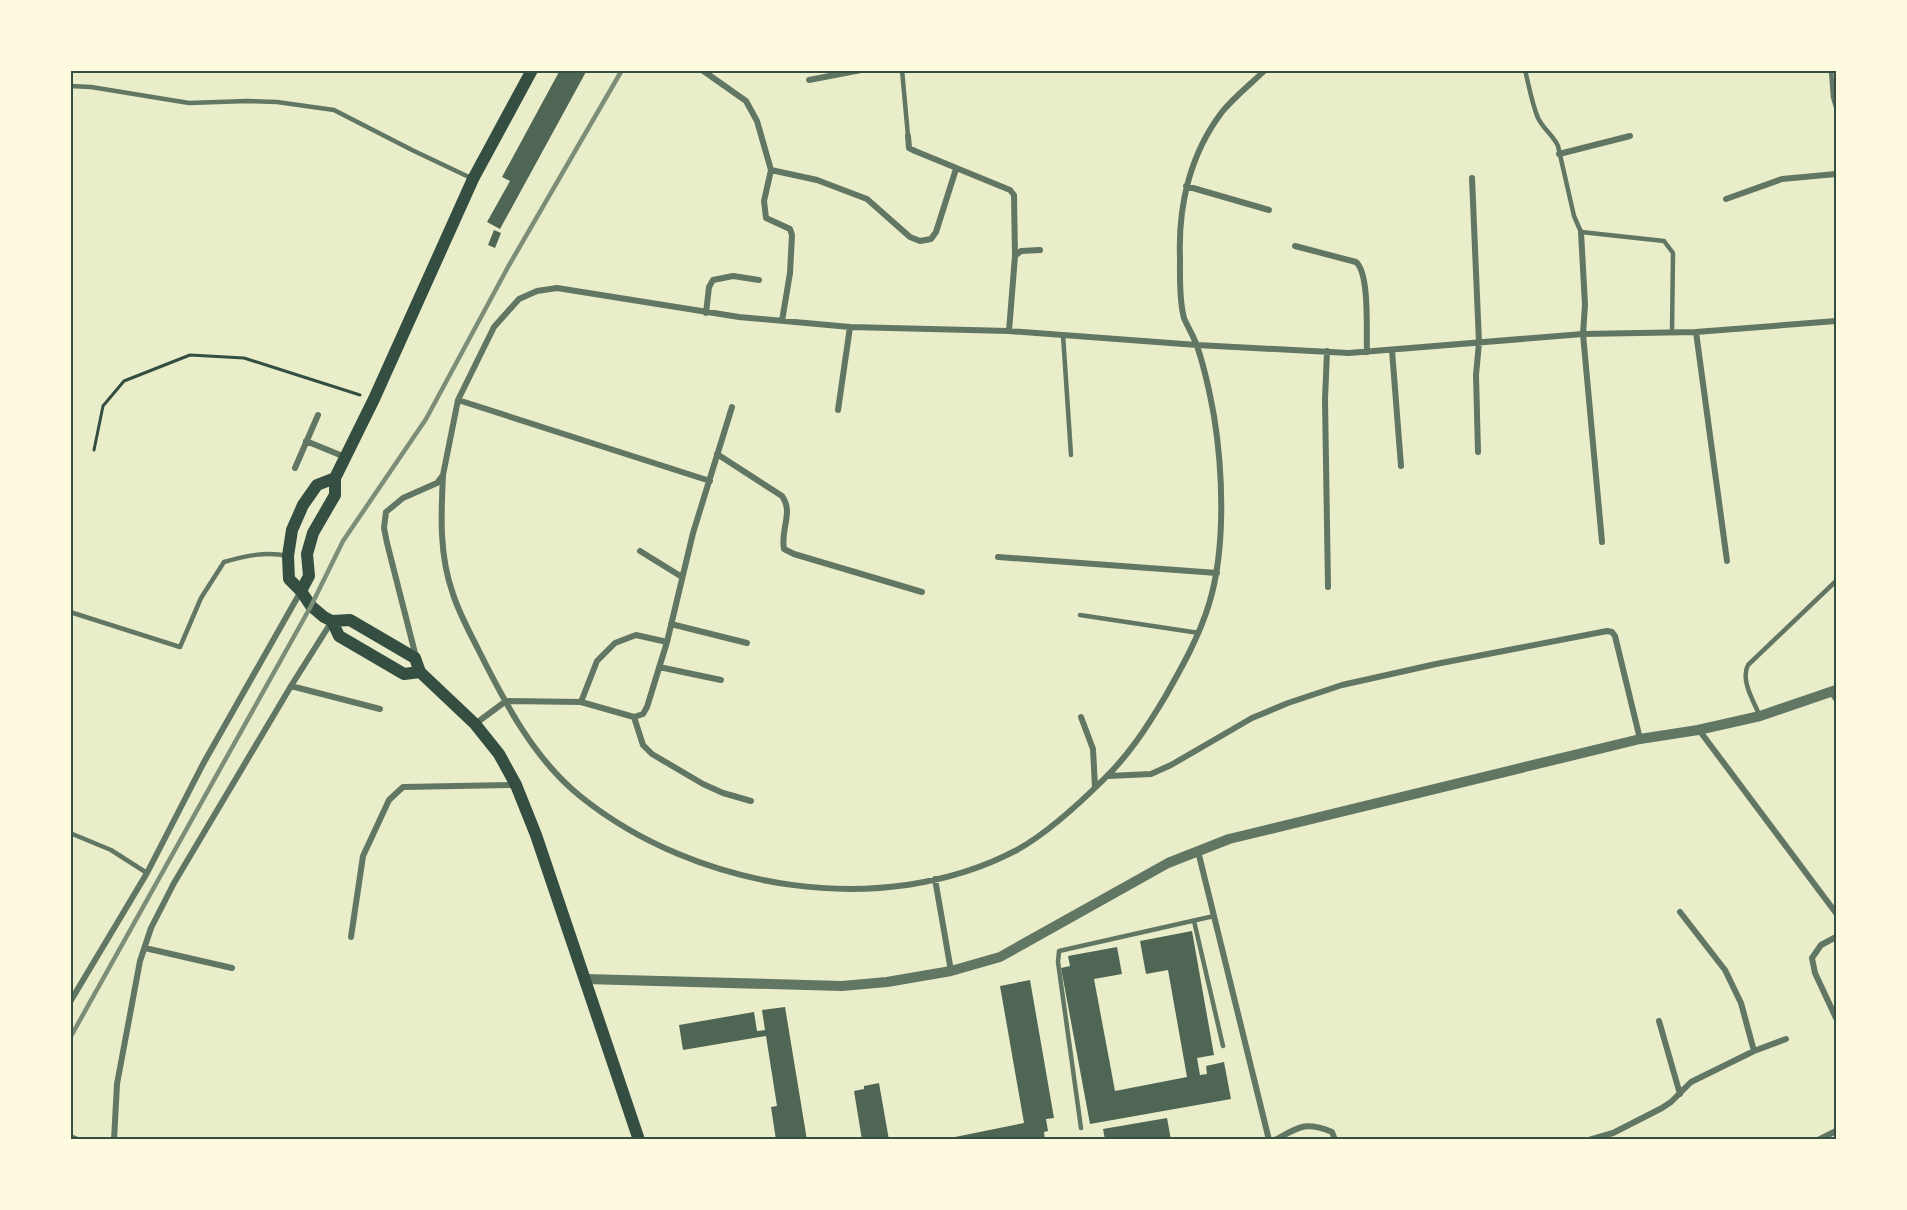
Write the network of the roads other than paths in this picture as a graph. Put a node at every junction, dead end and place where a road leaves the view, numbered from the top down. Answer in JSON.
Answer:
{"nodes":[{"id":1,"x":532,"y":70,"type":"edge"},
{"id":2,"x":702,"y":70,"type":"edge"},
{"id":3,"x":861,"y":70,"type":"edge"},
{"id":4,"x":902,"y":70,"type":"edge"},
{"id":5,"x":1265,"y":70,"type":"edge"},
{"id":6,"x":1525,"y":70,"type":"edge"},
{"id":7,"x":1831,"y":70,"type":"edge"},
{"id":8,"x":809,"y":80,"type":"dead end"},
{"id":9,"x":70,"y":86,"type":"edge"},
{"id":10,"x":1836,"y":107,"type":"edge"},
{"id":11,"x":908,"y":136,"type":"joint"},
{"id":12,"x":1630,"y":136,"type":"dead end"},
{"id":13,"x":1559,"y":154,"type":"junction"},
{"id":14,"x":956,"y":169,"type":"junction"},
{"id":15,"x":771,"y":170,"type":"junction"},
{"id":16,"x":1836,"y":174,"type":"edge"},
{"id":17,"x":1472,"y":178,"type":"dead end"},
{"id":18,"x":473,"y":179,"type":"junction"},
{"id":19,"x":1186,"y":186,"type":"junction"},
{"id":20,"x":1726,"y":199,"type":"dead end"},
{"id":21,"x":1269,"y":210,"type":"dead end"},
{"id":22,"x":1581,"y":232,"type":"junction"},
{"id":23,"x":1295,"y":246,"type":"dead end"},
{"id":24,"x":1040,"y":250,"type":"dead end"},
{"id":25,"x":1015,"y":256,"type":"junction"},
{"id":26,"x":759,"y":280,"type":"dead end"},
{"id":27,"x":706,"y":313,"type":"junction"},
{"id":28,"x":782,"y":321,"type":"junction"},
{"id":29,"x":1836,"y":321,"type":"edge"},
{"id":30,"x":850,"y":327,"type":"junction"},
{"id":31,"x":1009,"y":331,"type":"junction"},
{"id":32,"x":1672,"y":332,"type":"junction"},
{"id":33,"x":1696,"y":332,"type":"junction"},
{"id":34,"x":1583,"y":334,"type":"junction"},
{"id":35,"x":1063,"y":335,"type":"junction"},
{"id":36,"x":1479,"y":344,"type":"junction"},
{"id":37,"x":1197,"y":345,"type":"junction"},
{"id":38,"x":1392,"y":350,"type":"junction"},
{"id":39,"x":1327,"y":351,"type":"junction"},
{"id":40,"x":1367,"y":352,"type":"junction"},
{"id":41,"x":458,"y":400,"type":"junction"},
{"id":42,"x":732,"y":407,"type":"dead end"},
{"id":43,"x":838,"y":410,"type":"dead end"},
{"id":44,"x":318,"y":415,"type":"dead end"},
{"id":45,"x":306,"y":441,"type":"junction"},
{"id":46,"x":1478,"y":452,"type":"dead end"},
{"id":47,"x":717,"y":454,"type":"junction"},
{"id":48,"x":1071,"y":455,"type":"dead end"},
{"id":49,"x":345,"y":457,"type":"junction"},
{"id":50,"x":1401,"y":465,"type":"dead end"},
{"id":51,"x":295,"y":468,"type":"dead end"},
{"id":52,"x":443,"y":475,"type":"junction"},
{"id":53,"x":335,"y":478,"type":"junction"},
{"id":54,"x":710,"y":481,"type":"junction"},
{"id":55,"x":1602,"y":542,"type":"dead end"},
{"id":56,"x":640,"y":551,"type":"dead end"},
{"id":57,"x":288,"y":556,"type":"junction"},
{"id":58,"x":998,"y":557,"type":"dead end"},
{"id":59,"x":1727,"y":561,"type":"dead end"},
{"id":60,"x":1217,"y":573,"type":"junction"},
{"id":61,"x":682,"y":577,"type":"junction"},
{"id":62,"x":1836,"y":581,"type":"edge"},
{"id":63,"x":1328,"y":587,"type":"dead end"},
{"id":64,"x":301,"y":591,"type":"junction"},
{"id":65,"x":922,"y":592,"type":"dead end"},
{"id":66,"x":70,"y":612,"type":"edge"},
{"id":67,"x":1080,"y":615,"type":"dead end"},
{"id":68,"x":332,"y":621,"type":"junction"},
{"id":69,"x":671,"y":624,"type":"junction"},
{"id":70,"x":1198,"y":633,"type":"junction"},
{"id":71,"x":667,"y":642,"type":"junction"},
{"id":72,"x":747,"y":643,"type":"dead end"},
{"id":73,"x":659,"y":668,"type":"junction"},
{"id":74,"x":420,"y":672,"type":"junction"},
{"id":75,"x":721,"y":680,"type":"dead end"},
{"id":76,"x":291,"y":686,"type":"junction"},
{"id":77,"x":1834,"y":694,"type":"edge"},
{"id":78,"x":506,"y":702,"type":"junction"},
{"id":79,"x":581,"y":702,"type":"junction"},
{"id":80,"x":380,"y":709,"type":"dead end"},
{"id":81,"x":1760,"y":716,"type":"junction"},
{"id":82,"x":634,"y":717,"type":"junction"},
{"id":83,"x":1081,"y":717,"type":"dead end"},
{"id":84,"x":475,"y":724,"type":"junction"},
{"id":85,"x":1698,"y":730,"type":"junction"},
{"id":86,"x":1640,"y":739,"type":"junction"},
{"id":87,"x":1108,"y":776,"type":"junction"},
{"id":88,"x":516,"y":785,"type":"junction"},
{"id":89,"x":1095,"y":787,"type":"junction"},
{"id":90,"x":751,"y":801,"type":"dead end"},
{"id":91,"x":70,"y":833,"type":"edge"},
{"id":92,"x":1198,"y":851,"type":"junction"},
{"id":93,"x":147,"y":873,"type":"junction"},
{"id":94,"x":935,"y":879,"type":"junction"},
{"id":95,"x":1680,"y":912,"type":"dead end"},
{"id":96,"x":1836,"y":913,"type":"edge"},
{"id":97,"x":1214,"y":916,"type":"junction"},
{"id":98,"x":1194,"y":921,"type":"junction"},
{"id":99,"x":351,"y":937,"type":"dead end"},
{"id":100,"x":1836,"y":937,"type":"edge"},
{"id":101,"x":145,"y":948,"type":"junction"},
{"id":102,"x":231,"y":968,"type":"dead end"},
{"id":103,"x":951,"y":971,"type":"junction"},
{"id":104,"x":585,"y":979,"type":"junction"},
{"id":105,"x":70,"y":1002,"type":"edge"},
{"id":106,"x":1836,"y":1018,"type":"edge"},
{"id":107,"x":1659,"y":1021,"type":"dead end"},
{"id":108,"x":1786,"y":1040,"type":"dead end"},
{"id":109,"x":1223,"y":1047,"type":"dead end"},
{"id":110,"x":1754,"y":1051,"type":"junction"},
{"id":111,"x":1680,"y":1094,"type":"junction"},
{"id":112,"x":1081,"y":1128,"type":"dead end"},
{"id":113,"x":1836,"y":1131,"type":"edge"},
{"id":114,"x":70,"y":1136,"type":"edge"},
{"id":115,"x":80,"y":1140,"type":"edge"},
{"id":116,"x":114,"y":1140,"type":"edge"},
{"id":117,"x":639,"y":1140,"type":"edge"},
{"id":118,"x":1269,"y":1140,"type":"edge"},
{"id":119,"x":1275,"y":1140,"type":"edge"},
{"id":120,"x":1335,"y":1140,"type":"edge"},
{"id":121,"x":1589,"y":1140,"type":"edge"},
{"id":122,"x":1818,"y":1140,"type":"edge"}],
"edges":[{"from":1,"to":18,"type":"main road"},
{"from":2,"to":15,"type":"street"},
{"from":3,"to":8,"type":"street"},
{"from":4,"to":11,"type":"lane"},
{"from":5,"to":19,"type":"street"},
{"from":6,"to":13,"type":"lane"},
{"from":7,"to":10,"type":"lane"},
{"from":9,"to":18,"type":"lane"},
{"from":11,"to":14,"type":"street"},
{"from":12,"to":13,"type":"street"},
{"from":13,"to":22,"type":"lane"},
{"from":14,"to":15,"type":"street"},
{"from":14,"to":25,"type":"street"},
{"from":15,"to":28,"type":"street"},
{"from":16,"to":20,"type":"street"},
{"from":17,"to":36,"type":"street"},
{"from":18,"to":49,"type":"main road"},
{"from":19,"to":21,"type":"street"},
{"from":19,"to":37,"type":"street"},
{"from":22,"to":32,"type":"lane"},
{"from":22,"to":34,"type":"street"},
{"from":23,"to":40,"type":"street"},
{"from":24,"to":25,"type":"street"},
{"from":25,"to":31,"type":"street"},
{"from":26,"to":27,"type":"street"},
{"from":27,"to":28,"type":"street"},
{"from":27,"to":41,"type":"street"},
{"from":28,"to":30,"type":"street"},
{"from":29,"to":33,"type":"street"},
{"from":30,"to":31,"type":"street"},
{"from":30,"to":43,"type":"street"},
{"from":31,"to":35,"type":"street"},
{"from":32,"to":33,"type":"street"},
{"from":32,"to":34,"type":"street"},
{"from":33,"to":59,"type":"street"},
{"from":34,"to":36,"type":"street"},
{"from":34,"to":55,"type":"street"},
{"from":35,"to":37,"type":"street"},
{"from":35,"to":48,"type":"lane"},
{"from":36,"to":38,"type":"street"},
{"from":36,"to":46,"type":"street"},
{"from":37,"to":39,"type":"street"},
{"from":37,"to":60,"type":"street"},
{"from":38,"to":40,"type":"street"},
{"from":38,"to":50,"type":"street"},
{"from":39,"to":40,"type":"street"},
{"from":39,"to":63,"type":"street"},
{"from":41,"to":52,"type":"street"},
{"from":41,"to":54,"type":"street"},
{"from":42,"to":47,"type":"street"},
{"from":44,"to":45,"type":"street"},
{"from":45,"to":49,"type":"street"},
{"from":45,"to":51,"type":"street"},
{"from":47,"to":54,"type":"street"},
{"from":47,"to":65,"type":"street"},
{"from":49,"to":53,"type":"main road"},
{"from":52,"to":74,"type":"street"},
{"from":52,"to":78,"type":"street"},
{"from":53,"to":57,"type":"main road"},
{"from":53,"to":64,"type":"main road"},
{"from":54,"to":61,"type":"street"},
{"from":56,"to":61,"type":"street"},
{"from":57,"to":64,"type":"main road"},
{"from":57,"to":66,"type":"lane"},
{"from":58,"to":60,"type":"street"},
{"from":60,"to":70,"type":"street"},
{"from":61,"to":69,"type":"street"},
{"from":62,"to":81,"type":"lane"},
{"from":64,"to":68,"type":"main road"},
{"from":64,"to":93,"type":"street"},
{"from":67,"to":70,"type":"lane"},
{"from":68,"to":74,"type":"main road"},
{"from":68,"to":74,"type":"main road"},
{"from":68,"to":76,"type":"street"},
{"from":69,"to":71,"type":"street"},
{"from":69,"to":72,"type":"street"},
{"from":70,"to":87,"type":"street"},
{"from":71,"to":73,"type":"street"},
{"from":71,"to":79,"type":"street"},
{"from":73,"to":75,"type":"street"},
{"from":73,"to":82,"type":"street"},
{"from":74,"to":84,"type":"main road"},
{"from":76,"to":80,"type":"street"},
{"from":76,"to":101,"type":"street"},
{"from":77,"to":81,"type":"street"},
{"from":78,"to":79,"type":"street"},
{"from":78,"to":84,"type":"street"},
{"from":78,"to":94,"type":"street"},
{"from":79,"to":82,"type":"street"},
{"from":81,"to":85,"type":"street"},
{"from":82,"to":90,"type":"street"},
{"from":83,"to":89,"type":"street"},
{"from":84,"to":88,"type":"main road"},
{"from":85,"to":86,"type":"street"},
{"from":85,"to":96,"type":"street"},
{"from":86,"to":87,"type":"street"},
{"from":86,"to":92,"type":"street"},
{"from":87,"to":89,"type":"street"},
{"from":88,"to":99,"type":"street"},
{"from":88,"to":104,"type":"main road"},
{"from":89,"to":94,"type":"street"},
{"from":91,"to":93,"type":"lane"},
{"from":92,"to":97,"type":"street"},
{"from":92,"to":103,"type":"street"},
{"from":93,"to":105,"type":"street"},
{"from":94,"to":103,"type":"street"},
{"from":95,"to":110,"type":"street"},
{"from":97,"to":98,"type":"lane"},
{"from":97,"to":118,"type":"street"},
{"from":98,"to":109,"type":"lane"},
{"from":98,"to":112,"type":"lane"},
{"from":100,"to":106,"type":"street"},
{"from":101,"to":102,"type":"street"},
{"from":101,"to":116,"type":"street"},
{"from":103,"to":104,"type":"street"},
{"from":104,"to":117,"type":"main road"},
{"from":107,"to":111,"type":"street"},
{"from":108,"to":110,"type":"street"},
{"from":110,"to":111,"type":"street"},
{"from":111,"to":121,"type":"street"},
{"from":113,"to":122,"type":"street"},
{"from":114,"to":115,"type":"lane"},
{"from":119,"to":120,"type":"street"}]}
